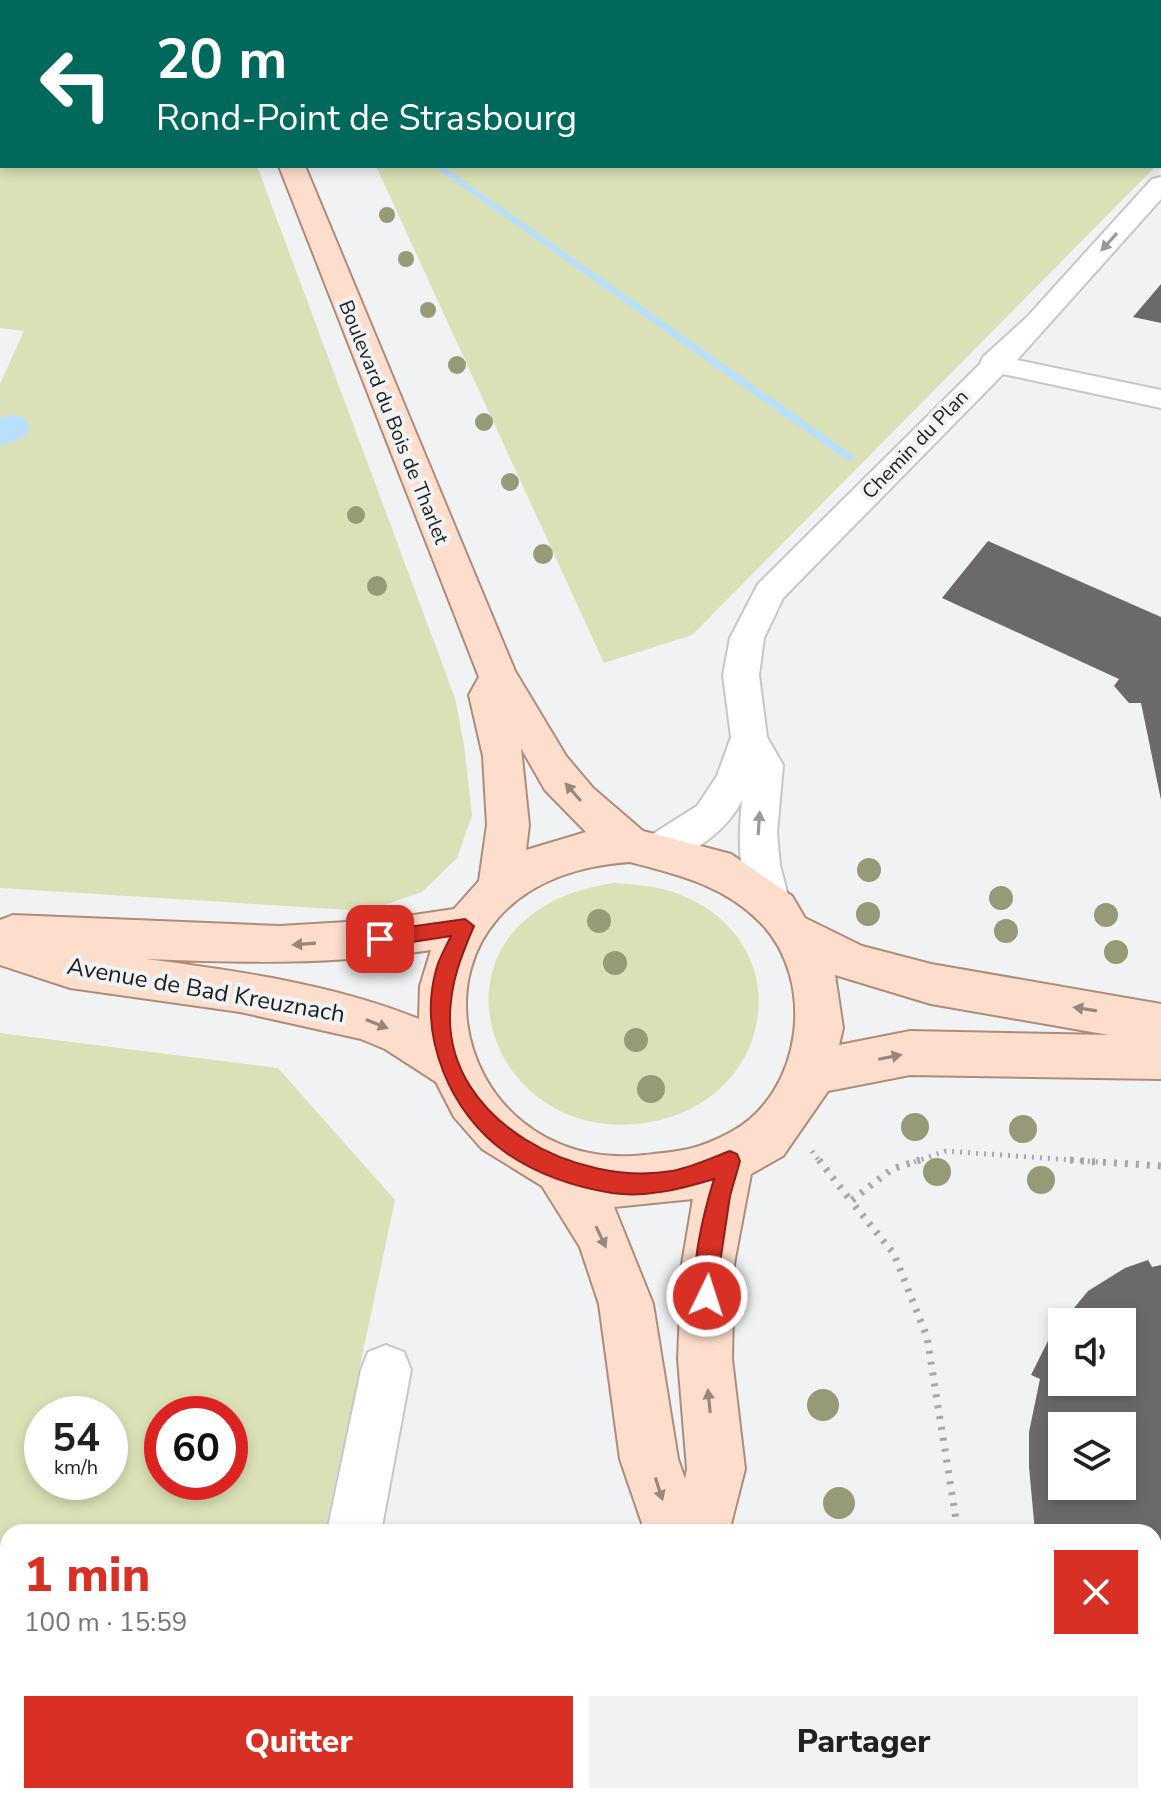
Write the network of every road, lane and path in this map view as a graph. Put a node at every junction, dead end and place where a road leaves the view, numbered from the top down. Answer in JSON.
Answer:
{"nodes":[{"id":1,"x":293,"y":168,"type":"edge"},
{"id":2,"x":1161,"y":184,"type":"edge"},
{"id":3,"x":993,"y":363,"type":"junction"},
{"id":4,"x":1161,"y":399,"type":"edge"},
{"id":5,"x":498,"y":677,"type":"junction"},
{"id":6,"x":749,"y":737,"type":"junction"},
{"id":7,"x":646,"y":846,"type":"junction"},
{"id":8,"x":500,"y":889,"type":"junction"},
{"id":9,"x":783,"y":917,"type":"junction"},
{"id":10,"x":465,"y":926,"type":"junction"},
{"id":11,"x":0,"y":933,"type":"edge"},
{"id":12,"x":0,"y":946,"type":"edge"},
{"id":13,"x":1161,"y":1025,"type":"edge"},
{"id":14,"x":1161,"y":1057,"type":"edge"},
{"id":15,"x":450,"y":1065,"type":"junction"},
{"id":16,"x":813,"y":1072,"type":"junction"},
{"id":17,"x":788,"y":1115,"type":"junction"},
{"id":18,"x":730,"y":1161,"type":"junction"},
{"id":19,"x":1161,"y":1166,"type":"edge"},
{"id":20,"x":561,"y":1171,"type":"junction"},
{"id":21,"x":851,"y":1201,"type":"junction"},
{"id":22,"x":386,"y":1370,"type":"dead end"},
{"id":23,"x":356,"y":1524,"type":"edge"},
{"id":24,"x":671,"y":1524,"type":"edge"},
{"id":25,"x":702,"y":1524,"type":"edge"},
{"id":26,"x":957,"y":1524,"type":"edge"}],
"edges":[{"from":1,"to":5,"type":"main road","name":"Boulevard du Bois de Tharlet"},
{"from":2,"to":3,"type":"street","name":"Chemin du Plan","one_way":true},
{"from":3,"to":4,"type":"street"},
{"from":3,"to":6,"type":"street","name":"Chemin du Plan"},
{"from":7,"to":5,"type":"main road","name":"Boulevard du Bois de Tharlet","one_way":true},
{"from":5,"to":8,"type":"main road","name":"Boulevard du Bois de Tharlet"},
{"from":6,"to":7,"type":"street","name":"Chemin du Plan"},
{"from":9,"to":6,"type":"street","name":"Chemin du Plan","one_way":true},
{"from":7,"to":8,"type":"main road"},
{"from":7,"to":9,"type":"main road"},
{"from":8,"to":10,"type":"main road"},
{"from":13,"to":9,"type":"main road","one_way":true},
{"from":9,"to":16,"type":"main road"},
{"from":10,"to":11,"type":"main road","name":"Avenue de Bad Kreuznach","one_way":true},
{"from":10,"to":15,"type":"main road"},
{"from":12,"to":15,"type":"main road","name":"Avenue de Bad Kreuznach","one_way":true},
{"from":16,"to":14,"type":"main road","one_way":true},
{"from":15,"to":20,"type":"main road"},
{"from":16,"to":17,"type":"main road"},
{"from":17,"to":18,"type":"main road"},
{"from":17,"to":21,"type":"path"},
{"from":18,"to":20,"type":"main road"},
{"from":25,"to":18,"type":"main road","one_way":true},
{"from":19,"to":21,"type":"path"},
{"from":20,"to":24,"type":"main road","one_way":true},
{"from":21,"to":26,"type":"path"},
{"from":22,"to":23,"type":"street"}]}
